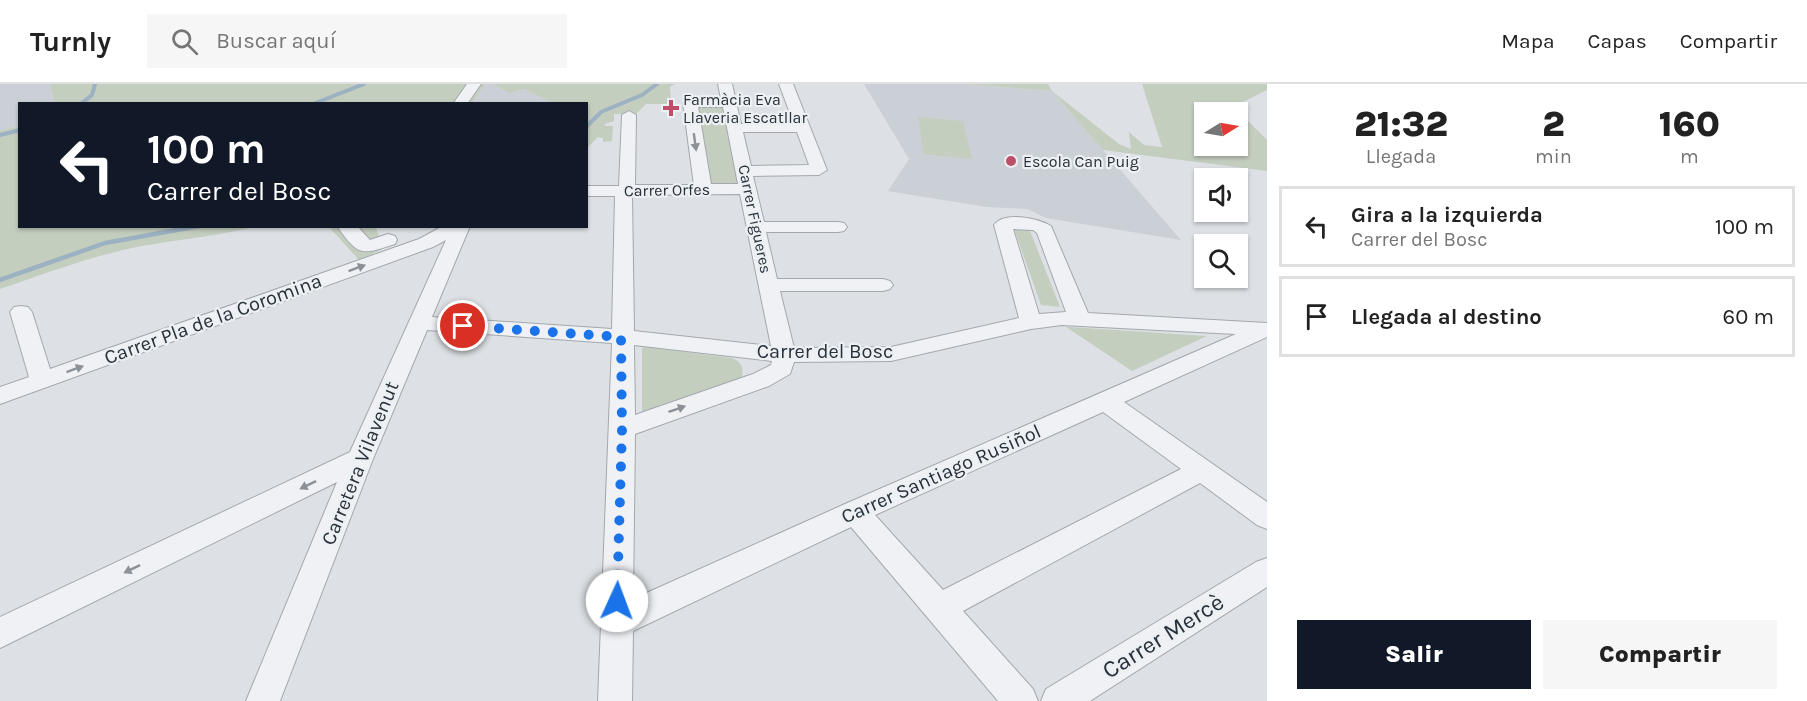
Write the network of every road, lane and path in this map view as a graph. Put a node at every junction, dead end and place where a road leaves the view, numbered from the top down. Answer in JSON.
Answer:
{"nodes":[{"id":1,"x":474,"y":84,"type":"edge"},
{"id":2,"x":725,"y":84,"type":"edge"},
{"id":3,"x":786,"y":84,"type":"edge"},
{"id":4,"x":461,"y":102,"type":"edge"},
{"id":5,"x":730,"y":103,"type":"junction"},
{"id":6,"x":629,"y":116,"type":"dead end"},
{"id":7,"x":735,"y":128,"type":"junction"},
{"id":8,"x":803,"y":128,"type":"junction"},
{"id":9,"x":744,"y":171,"type":"junction"},
{"id":10,"x":703,"y":189,"type":"junction"},
{"id":11,"x":748,"y":189,"type":"junction"},
{"id":12,"x":624,"y":190,"type":"junction"},
{"id":13,"x":588,"y":191,"type":"edge"},
{"id":14,"x":838,"y":227,"type":"dead end"},
{"id":15,"x":348,"y":228,"type":"edge"},
{"id":16,"x":455,"y":228,"type":"edge"},
{"id":17,"x":458,"y":228,"type":"edge"},
{"id":18,"x":756,"y":228,"type":"junction"},
{"id":19,"x":388,"y":240,"type":"dead end"},
{"id":20,"x":426,"y":243,"type":"junction"},
{"id":21,"x":451,"y":251,"type":"junction"},
{"id":22,"x":769,"y":285,"type":"junction"},
{"id":23,"x":883,"y":285,"type":"dead end"},
{"id":24,"x":21,"y":312,"type":"dead end"},
{"id":25,"x":1078,"y":318,"type":"junction"},
{"id":26,"x":1031,"y":322,"type":"junction"},
{"id":27,"x":418,"y":323,"type":"junction"},
{"id":28,"x":1266,"y":329,"type":"edge"},
{"id":29,"x":621,"y":337,"type":"junction"},
{"id":30,"x":738,"y":350,"type":"junction"},
{"id":31,"x":784,"y":355,"type":"junction"},
{"id":32,"x":832,"y":355,"type":"junction"},
{"id":33,"x":42,"y":381,"type":"junction"},
{"id":34,"x":753,"y":383,"type":"junction"},
{"id":35,"x":0,"y":396,"type":"edge"},
{"id":36,"x":1104,"y":400,"type":"junction"},
{"id":37,"x":622,"y":429,"type":"junction"},
{"id":38,"x":360,"y":459,"type":"junction"},
{"id":39,"x":1202,"y":470,"type":"junction"},
{"id":40,"x":855,"y":512,"type":"junction"},
{"id":41,"x":1267,"y":517,"type":"edge"},
{"id":42,"x":1267,"y":571,"type":"edge"},
{"id":43,"x":939,"y":608,"type":"junction"},
{"id":44,"x":616,"y":623,"type":"junction"},
{"id":45,"x":0,"y":633,"type":"edge"},
{"id":46,"x":263,"y":701,"type":"edge"},
{"id":47,"x":615,"y":701,"type":"edge"},
{"id":48,"x":1021,"y":701,"type":"edge"},
{"id":49,"x":1058,"y":701,"type":"edge"}],
"edges":[{"from":1,"to":4,"type":"street"},
{"from":2,"to":5,"type":"street","name":"Carrer Figueres"},
{"from":3,"to":8,"type":"street"},
{"from":5,"to":7,"type":"street","name":"Carrer Figueres"},
{"from":5,"to":10,"type":"street","one_way":true},
{"from":6,"to":12,"type":"street"},
{"from":7,"to":8,"type":"street"},
{"from":7,"to":9,"type":"street","name":"Carrer Figueres"},
{"from":8,"to":9,"type":"street"},
{"from":9,"to":11,"type":"street","name":"Carrer Figueres"},
{"from":10,"to":11,"type":"street","name":"Carrer Orfes"},
{"from":10,"to":12,"type":"street","name":"Carrer Orfes"},
{"from":11,"to":18,"type":"street","name":"Carrer Figueres"},
{"from":12,"to":13,"type":"street","name":"Carrer Orfes"},
{"from":12,"to":29,"type":"street"},
{"from":14,"to":18,"type":"street"},
{"from":15,"to":19,"type":"street"},
{"from":16,"to":20,"type":"street","name":"Carrer Pla de la Coromina"},
{"from":17,"to":21,"type":"street","name":"Carretera Vilavenut"},
{"from":18,"to":22,"type":"street","name":"Carrer Figueres"},
{"from":20,"to":21,"type":"street"},
{"from":33,"to":20,"type":"street","name":"Carrer Pla de la Coromina","one_way":true},
{"from":21,"to":27,"type":"street","name":"Carretera Vilavenut"},
{"from":22,"to":23,"type":"street"},
{"from":22,"to":31,"type":"street","name":"Carrer Figueres"},
{"from":24,"to":33,"type":"street"},
{"from":25,"to":26,"type":"street","name":"Carrer del Bosc"},
{"from":25,"to":26,"type":"street"},
{"from":25,"to":28,"type":"street","name":"Carrer del Bosc"},
{"from":26,"to":32,"type":"street","name":"Carrer del Bosc"},
{"from":27,"to":29,"type":"street","name":"Carrer del Bosc"},
{"from":27,"to":38,"type":"street","name":"Carretera Vilavenut"},
{"from":28,"to":36,"type":"street","name":"Carrer Santiago Rusiñol"},
{"from":29,"to":30,"type":"street","name":"Carrer del Bosc"},
{"from":29,"to":37,"type":"street"},
{"from":30,"to":31,"type":"street","name":"Carrer del Bosc"},
{"from":30,"to":34,"type":"street"},
{"from":31,"to":32,"type":"street","name":"Carrer del Bosc"},
{"from":31,"to":34,"type":"street"},
{"from":32,"to":34,"type":"street"},
{"from":33,"to":35,"type":"street","name":"Carrer Pla de la Coromina"},
{"from":37,"to":34,"type":"street","one_way":true},
{"from":36,"to":39,"type":"street"},
{"from":36,"to":40,"type":"street","name":"Carrer Santiago Rusiñol"},
{"from":37,"to":44,"type":"street"},
{"from":38,"to":45,"type":"street","one_way":true},
{"from":38,"to":46,"type":"street","name":"Carretera Vilavenut"},
{"from":39,"to":41,"type":"street"},
{"from":39,"to":43,"type":"street"},
{"from":40,"to":43,"type":"street"},
{"from":40,"to":44,"type":"street","name":"Carrer Santiago Rusiñol"},
{"from":42,"to":49,"type":"street","name":"Carrer Mercè"},
{"from":43,"to":48,"type":"street"},
{"from":44,"to":47,"type":"street"}]}
